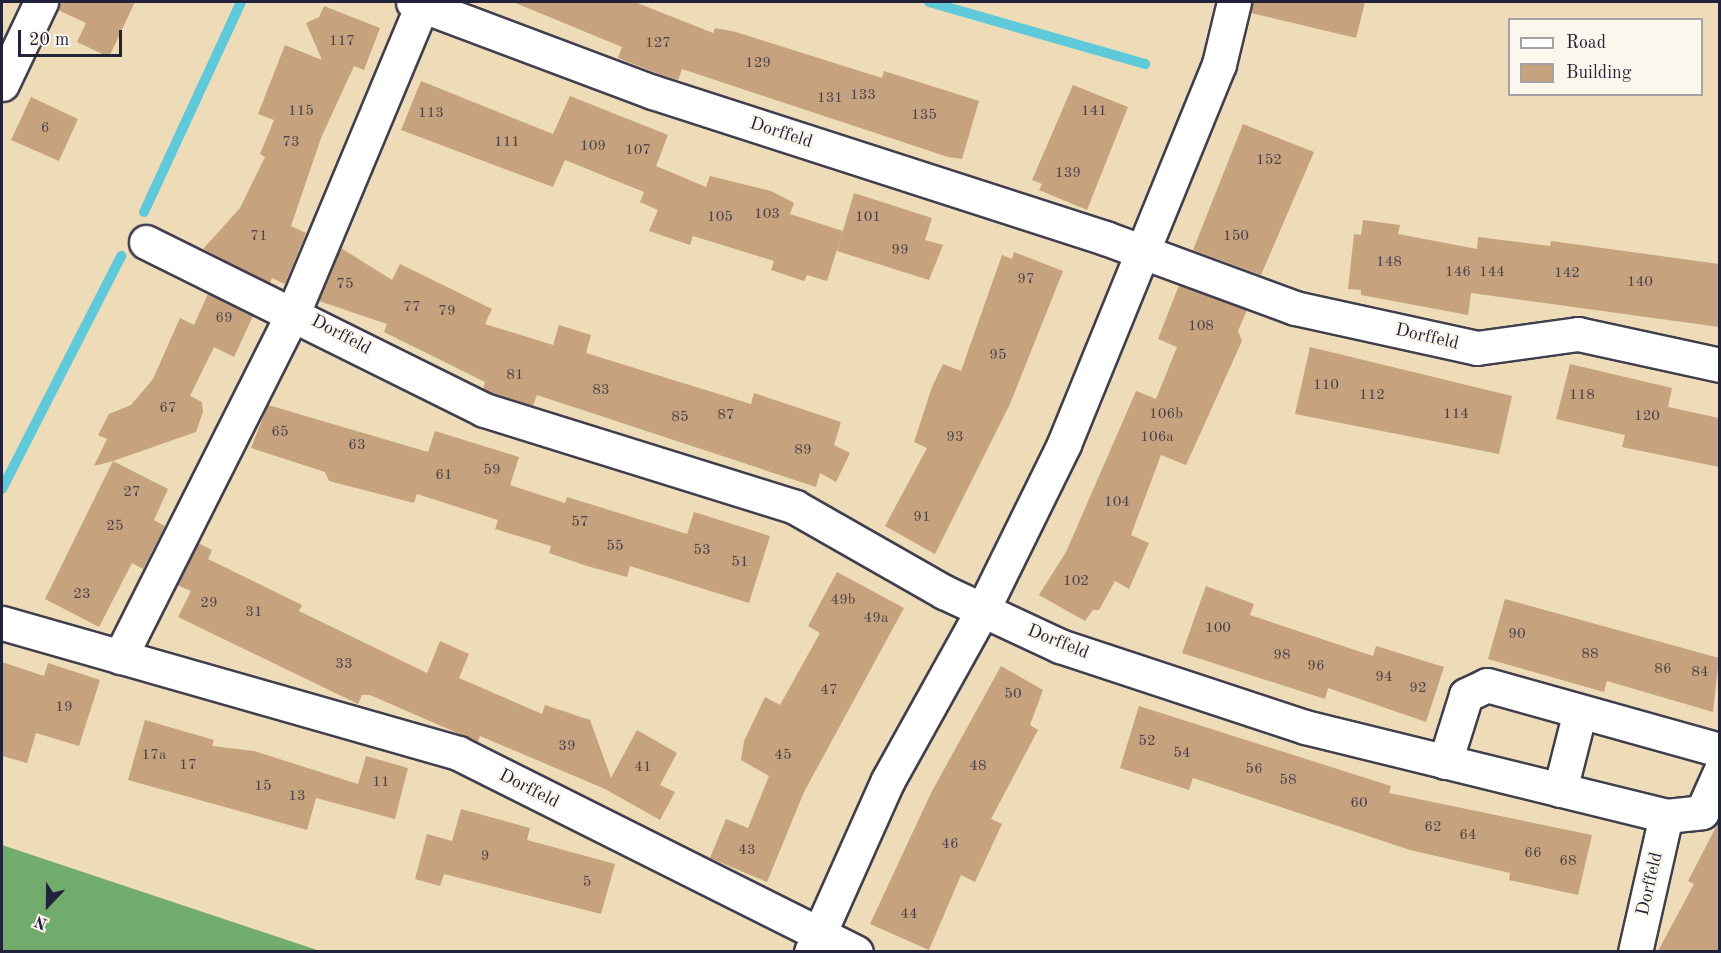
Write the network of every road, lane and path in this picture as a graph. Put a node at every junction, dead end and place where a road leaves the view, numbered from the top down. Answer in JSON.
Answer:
{"nodes":[{"id":1,"x":41,"y":2,"type":"edge"},
{"id":2,"x":1234,"y":2,"type":"edge"},
{"id":3,"x":419,"y":3,"type":"edge"},
{"id":4,"x":2,"y":84,"type":"edge"},
{"id":5,"x":146,"y":242,"type":"dead end"},
{"id":6,"x":1143,"y":252,"type":"junction"},
{"id":7,"x":294,"y":311,"type":"junction"},
{"id":8,"x":1719,"y":365,"type":"edge"},
{"id":9,"x":982,"y":611,"type":"junction"},
{"id":10,"x":2,"y":623,"type":"edge"},
{"id":11,"x":120,"y":657,"type":"junction"},
{"id":12,"x":1580,"y":711,"type":"junction"},
{"id":13,"x":1719,"y":750,"type":"edge"},
{"id":14,"x":1445,"y":762,"type":"junction"},
{"id":15,"x":1719,"y":772,"type":"edge"},
{"id":16,"x":1560,"y":790,"type":"junction"},
{"id":17,"x":1666,"y":816,"type":"junction"},
{"id":18,"x":814,"y":944,"type":"edge"},
{"id":19,"x":856,"y":951,"type":"edge"},
{"id":20,"x":1635,"y":951,"type":"edge"}],
"edges":[{"from":1,"to":4,"type":"street"},
{"from":2,"to":6,"type":"street"},
{"from":3,"to":6,"type":"street","name":"Dorffeld"},
{"from":3,"to":7,"type":"street","name":"Dorffeld"},
{"from":5,"to":7,"type":"street","name":"Dorffeld"},
{"from":6,"to":8,"type":"street","name":"Dorffeld"},
{"from":6,"to":9,"type":"street"},
{"from":7,"to":9,"type":"street","name":"Dorffeld"},
{"from":7,"to":11,"type":"street","name":"Dorffeld"},
{"from":9,"to":14,"type":"street","name":"Dorffeld"},
{"from":9,"to":18,"type":"street"},
{"from":10,"to":11,"type":"street","name":"Dorffeld"},
{"from":11,"to":18,"type":"street","name":"Dorffeld"},
{"from":12,"to":13,"type":"street"},
{"from":12,"to":14,"type":"street"},
{"from":12,"to":16,"type":"street"},
{"from":14,"to":16,"type":"street","name":"Dorffeld"},
{"from":15,"to":17,"type":"street","name":"Dorffeld"},
{"from":16,"to":17,"type":"street","name":"Dorffeld"},
{"from":17,"to":20,"type":"street","name":"Dorffeld"},
{"from":18,"to":19,"type":"street","name":"Dorffeld"}]}
